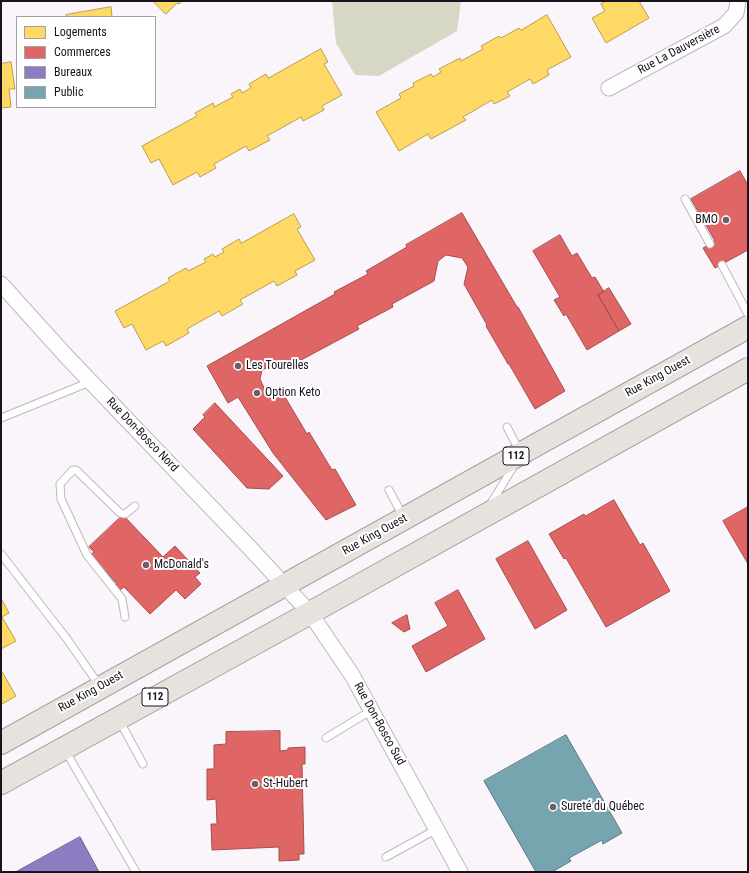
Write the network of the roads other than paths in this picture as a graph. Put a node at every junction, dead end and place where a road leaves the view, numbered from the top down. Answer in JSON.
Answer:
{"nodes":[{"id":1,"x":738,"y":1,"type":"edge"},
{"id":2,"x":609,"y":88,"type":"dead end"},
{"id":3,"x":685,"y":199,"type":"dead end"},
{"id":4,"x":710,"y":244,"type":"dead end"},
{"id":5,"x":722,"y":265,"type":"dead end"},
{"id":6,"x":1,"y":284,"type":"edge"},
{"id":7,"x":748,"y":314,"type":"edge"},
{"id":8,"x":748,"y":327,"type":"edge"},
{"id":9,"x":748,"y":369,"type":"edge"},
{"id":10,"x":90,"y":382,"type":"junction"},
{"id":11,"x":1,"y":418,"type":"edge"},
{"id":12,"x":507,"y":427,"type":"dead end"},
{"id":13,"x":521,"y":454,"type":"junction"},
{"id":14,"x":389,"y":490,"type":"dead end"},
{"id":15,"x":135,"y":506,"type":"dead end"},
{"id":16,"x":483,"y":517,"type":"junction"},
{"id":17,"x":404,"y":518,"type":"junction"},
{"id":18,"x":1,"y":554,"type":"edge"},
{"id":19,"x":284,"y":585,"type":"junction"},
{"id":20,"x":310,"y":613,"type":"junction"},
{"id":21,"x":125,"y":617,"type":"dead end"},
{"id":22,"x":100,"y":687,"type":"junction"},
{"id":23,"x":372,"y":710,"type":"junction"},
{"id":24,"x":118,"y":718,"type":"junction"},
{"id":25,"x":326,"y":738,"type":"dead end"},
{"id":26,"x":1,"y":743,"type":"edge"},
{"id":27,"x":64,"y":748,"type":"junction"},
{"id":28,"x":143,"y":764,"type":"dead end"},
{"id":29,"x":1,"y":783,"type":"edge"},
{"id":30,"x":437,"y":829,"type":"junction"},
{"id":31,"x":386,"y":857,"type":"dead end"},
{"id":32,"x":136,"y":872,"type":"edge"},
{"id":33,"x":460,"y":872,"type":"edge"}],
"edges":[{"from":1,"to":2,"type":"street","name":"Rue La Dauversière"},
{"from":3,"to":4,"type":"lane"},
{"from":5,"to":7,"type":"lane"},
{"from":6,"to":10,"type":"street","name":"Rue Don-Bosco Nord"},
{"from":8,"to":13,"type":"main road","name":"Rue King Ouest","number":"112"},
{"from":9,"to":16,"type":"main road","number":"112"},
{"from":10,"to":11,"type":"lane"},
{"from":10,"to":19,"type":"street","name":"Rue Don-Bosco Nord"},
{"from":12,"to":13,"type":"lane"},
{"from":13,"to":16,"type":"lane"},
{"from":13,"to":17,"type":"main road","name":"Rue King Ouest","number":"112"},
{"from":14,"to":17,"type":"lane"},
{"from":15,"to":21,"type":"lane"},
{"from":16,"to":20,"type":"main road","number":"112"},
{"from":17,"to":19,"type":"main road","name":"Rue King Ouest","number":"112"},
{"from":18,"to":22,"type":"lane"},
{"from":19,"to":20,"type":"street","name":"Rue Don-Bosco Sud"},
{"from":19,"to":22,"type":"main road","name":"Rue King Ouest","number":"112"},
{"from":20,"to":23,"type":"street","name":"Rue Don-Bosco Sud"},
{"from":20,"to":24,"type":"main road","number":"112"},
{"from":22,"to":26,"type":"main road","name":"Rue King Ouest","number":"112"},
{"from":23,"to":25,"type":"lane"},
{"from":23,"to":30,"type":"street","name":"Rue Don-Bosco Sud"},
{"from":24,"to":27,"type":"main road","number":"112"},
{"from":24,"to":28,"type":"lane"},
{"from":27,"to":29,"type":"main road","number":"112"},
{"from":27,"to":32,"type":"lane"},
{"from":30,"to":31,"type":"lane"},
{"from":30,"to":33,"type":"street","name":"Rue Don-Bosco Sud"}]}
